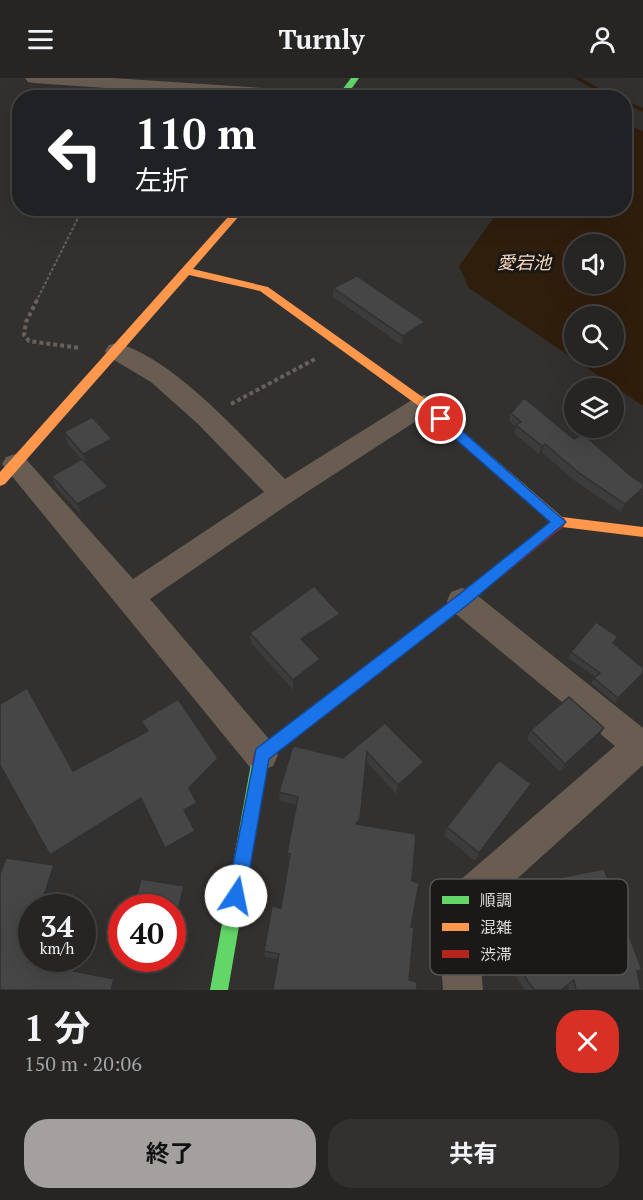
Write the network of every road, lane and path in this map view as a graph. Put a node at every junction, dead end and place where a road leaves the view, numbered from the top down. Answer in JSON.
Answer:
{"nodes":[{"id":1,"x":34,"y":78,"type":"edge"},
{"id":2,"x":355,"y":78,"type":"edge"},
{"id":3,"x":216,"y":90,"type":"edge"},
{"id":4,"x":345,"y":90,"type":"edge"},
{"id":5,"x":79,"y":216,"type":"edge"},
{"id":6,"x":235,"y":216,"type":"edge"},
{"id":7,"x":187,"y":271,"type":"junction"},
{"id":8,"x":342,"y":344,"type":"junction"},
{"id":9,"x":117,"y":351,"type":"junction"},
{"id":10,"x":424,"y":404,"type":"junction"},
{"id":11,"x":207,"y":418,"type":"junction"},
{"id":12,"x":8,"y":472,"type":"edge"},
{"id":13,"x":284,"y":494,"type":"junction"},
{"id":14,"x":559,"y":522,"type":"junction"},
{"id":15,"x":643,"y":532,"type":"edge"},
{"id":16,"x":130,"y":597,"type":"junction"},
{"id":17,"x":462,"y":601,"type":"junction"},
{"id":18,"x":641,"y":746,"type":"edge"},
{"id":19,"x":261,"y":755,"type":"junction"},
{"id":20,"x":489,"y":879,"type":"edge"},
{"id":21,"x":462,"y":975,"type":"edge"},
{"id":22,"x":219,"y":990,"type":"edge"},
{"id":23,"x":463,"y":990,"type":"edge"}],
"edges":[{"from":1,"to":3,"type":"street"},
{"from":2,"to":4,"type":"street"},
{"from":5,"to":9,"type":"path"},
{"from":6,"to":7,"type":"street"},
{"from":7,"to":8,"type":"street"},
{"from":7,"to":9,"type":"street"},
{"from":8,"to":10,"type":"street"},
{"from":8,"to":11,"type":"path"},
{"from":9,"to":11,"type":"street"},
{"from":9,"to":12,"type":"street"},
{"from":10,"to":13,"type":"street"},
{"from":10,"to":14,"type":"street"},
{"from":11,"to":13,"type":"street"},
{"from":12,"to":16,"type":"street"},
{"from":13,"to":16,"type":"street"},
{"from":14,"to":15,"type":"street"},
{"from":14,"to":17,"type":"street"},
{"from":16,"to":19,"type":"street"},
{"from":17,"to":18,"type":"street"},
{"from":17,"to":19,"type":"street"},
{"from":18,"to":20,"type":"street"},
{"from":19,"to":22,"type":"street"},
{"from":21,"to":23,"type":"street"}]}
